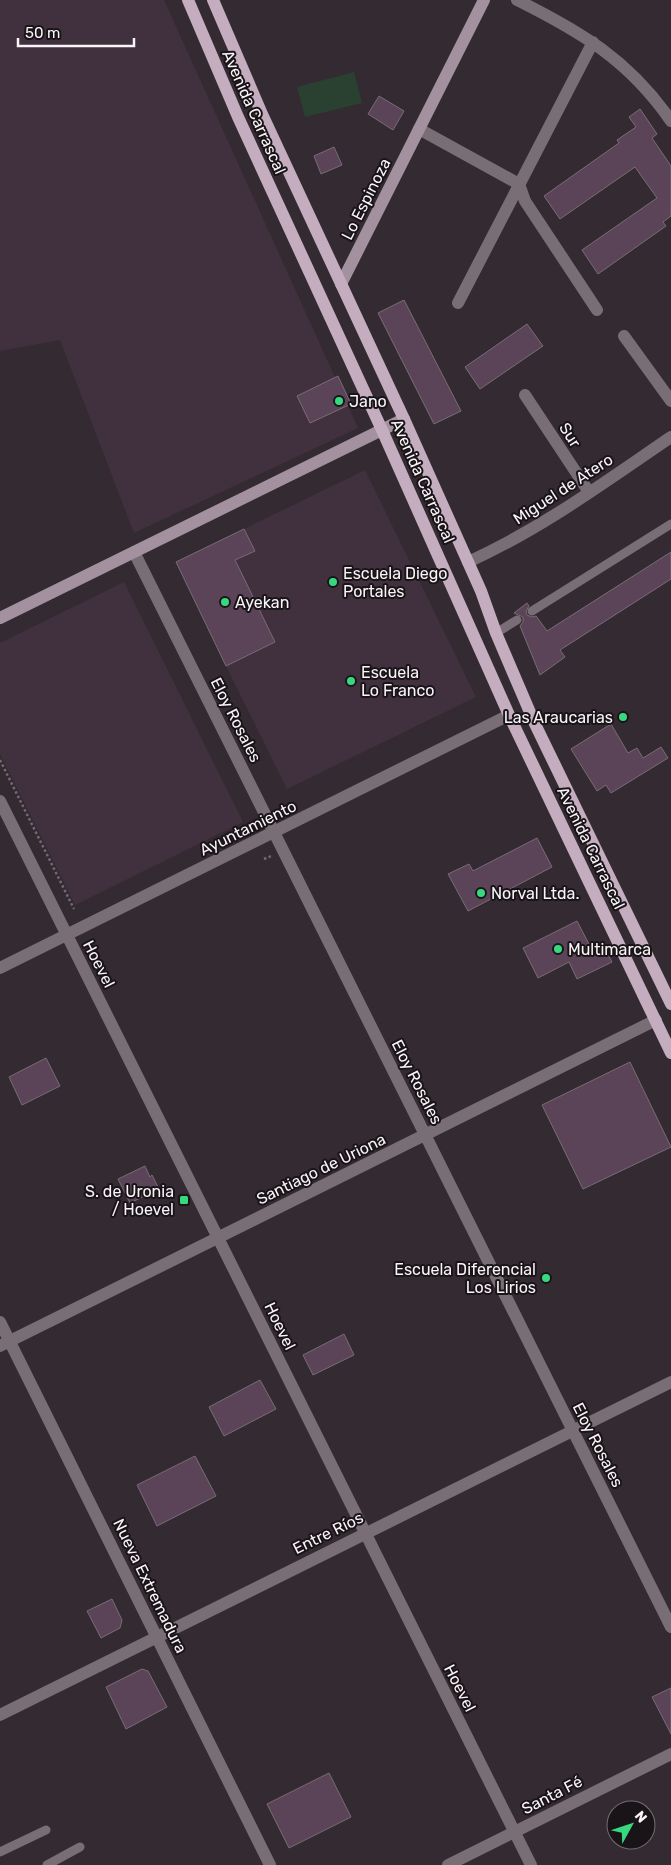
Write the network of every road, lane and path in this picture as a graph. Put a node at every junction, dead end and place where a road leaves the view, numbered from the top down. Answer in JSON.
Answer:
{"nodes":[{"id":1,"x":188,"y":0,"type":"edge"},
{"id":2,"x":214,"y":0,"type":"edge"},
{"id":3,"x":484,"y":0,"type":"edge"},
{"id":4,"x":517,"y":0,"type":"edge"},
{"id":5,"x":593,"y":42,"type":"junction"},
{"id":6,"x":671,"y":121,"type":"edge"},
{"id":7,"x":419,"y":129,"type":"junction"},
{"id":8,"x":519,"y":184,"type":"junction"},
{"id":9,"x":341,"y":284,"type":"junction"},
{"id":10,"x":458,"y":303,"type":"dead end"},
{"id":11,"x":596,"y":310,"type":"dead end"},
{"id":12,"x":624,"y":336,"type":"dead end"},
{"id":13,"x":524,"y":395,"type":"dead end"},
{"id":14,"x":671,"y":401,"type":"edge"},
{"id":15,"x":404,"y":419,"type":"junction"},
{"id":16,"x":382,"y":430,"type":"junction"},
{"id":17,"x":671,"y":437,"type":"edge"},
{"id":18,"x":589,"y":492,"type":"junction"},
{"id":19,"x":671,"y":524,"type":"edge"},
{"id":20,"x":134,"y":552,"type":"junction"},
{"id":21,"x":468,"y":562,"type":"junction"},
{"id":22,"x":532,"y":610,"type":"dead end"},
{"id":23,"x":0,"y":618,"type":"edge"},
{"id":24,"x":517,"y":620,"type":"dead end"},
{"id":25,"x":496,"y":633,"type":"junction"},
{"id":26,"x":509,"y":715,"type":"junction"},
{"id":27,"x":0,"y":760,"type":"edge"},
{"id":28,"x":0,"y":801,"type":"edge"},
{"id":29,"x":274,"y":832,"type":"junction"},
{"id":30,"x":74,"y":909,"type":"dead end"},
{"id":31,"x":67,"y":936,"type":"junction"},
{"id":32,"x":0,"y":968,"type":"edge"},
{"id":33,"x":671,"y":1004,"type":"edge"},
{"id":34,"x":656,"y":1020,"type":"junction"},
{"id":35,"x":671,"y":1053,"type":"edge"},
{"id":36,"x":425,"y":1135,"type":"junction"},
{"id":37,"x":218,"y":1238,"type":"junction"},
{"id":38,"x":0,"y":1322,"type":"edge"},
{"id":39,"x":5,"y":1344,"type":"edge"},
{"id":40,"x":671,"y":1382,"type":"edge"},
{"id":41,"x":573,"y":1430,"type":"junction"},
{"id":42,"x":364,"y":1533,"type":"junction"},
{"id":43,"x":671,"y":1627,"type":"edge"},
{"id":44,"x":157,"y":1637,"type":"junction"},
{"id":45,"x":0,"y":1715,"type":"edge"},
{"id":46,"x":671,"y":1754,"type":"edge"},
{"id":47,"x":46,"y":1830,"type":"dead end"},
{"id":48,"x":514,"y":1832,"type":"junction"},
{"id":49,"x":80,"y":1847,"type":"dead end"},
{"id":50,"x":0,"y":1852,"type":"edge"},
{"id":51,"x":47,"y":1865,"type":"edge"},
{"id":52,"x":270,"y":1865,"type":"edge"},
{"id":53,"x":448,"y":1865,"type":"edge"},
{"id":54,"x":530,"y":1865,"type":"edge"}],
"edges":[{"from":1,"to":16,"type":"main road","name":"Avenida Carrascal"},
{"from":2,"to":9,"type":"main road","name":"Avenida Carrascal"},
{"from":3,"to":7,"type":"main road","name":"Lo Espinoza"},
{"from":4,"to":5,"type":"street"},
{"from":5,"to":6,"type":"street"},
{"from":5,"to":8,"type":"street"},
{"from":7,"to":8,"type":"street"},
{"from":7,"to":9,"type":"main road","name":"Lo Espinoza"},
{"from":8,"to":10,"type":"street"},
{"from":8,"to":11,"type":"street"},
{"from":9,"to":15,"type":"main road","name":"Avenida Carrascal"},
{"from":12,"to":14,"type":"street"},
{"from":13,"to":18,"type":"street","name":"Sur"},
{"from":15,"to":16,"type":"main road"},
{"from":15,"to":21,"type":"main road","name":"Avenida Carrascal"},
{"from":16,"to":20,"type":"main road"},
{"from":16,"to":26,"type":"main road","name":"Avenida Carrascal"},
{"from":17,"to":18,"type":"street","name":"Miguel de Atero"},
{"from":18,"to":21,"type":"street","name":"Miguel de Atero"},
{"from":19,"to":22,"type":"lane"},
{"from":20,"to":23,"type":"main road"},
{"from":20,"to":29,"type":"street","name":"Eloy Rosales"},
{"from":21,"to":25,"type":"main road","name":"Avenida Carrascal"},
{"from":24,"to":25,"type":"lane"},
{"from":25,"to":33,"type":"main road","name":"Avenida Carrascal"},
{"from":26,"to":29,"type":"street","name":"Ayuntamiento"},
{"from":26,"to":34,"type":"main road","name":"Avenida Carrascal"},
{"from":27,"to":30,"type":"path"},
{"from":28,"to":31,"type":"street","name":"Hoevel"},
{"from":29,"to":31,"type":"street","name":"Ayuntamiento"},
{"from":29,"to":36,"type":"street","name":"Eloy Rosales"},
{"from":31,"to":32,"type":"street","name":"Ayuntamiento"},
{"from":31,"to":37,"type":"street","name":"Hoevel"},
{"from":34,"to":35,"type":"main road","name":"Avenida Carrascal"},
{"from":34,"to":36,"type":"street","name":"Santiago de Uriona"},
{"from":36,"to":37,"type":"street","name":"Santiago de Uriona"},
{"from":36,"to":41,"type":"street","name":"Eloy Rosales"},
{"from":37,"to":39,"type":"street","name":"Santiago de Uriona"},
{"from":37,"to":42,"type":"street","name":"Hoevel"},
{"from":38,"to":39,"type":"street","name":"Nueva Extremadura"},
{"from":39,"to":44,"type":"street","name":"Nueva Extremadura"},
{"from":40,"to":41,"type":"street","name":"Entre Ríos"},
{"from":41,"to":42,"type":"street","name":"Entre Ríos"},
{"from":41,"to":43,"type":"street","name":"Eloy Rosales"},
{"from":42,"to":44,"type":"street","name":"Entre Ríos"},
{"from":42,"to":48,"type":"street","name":"Hoevel"},
{"from":44,"to":45,"type":"street","name":"Entre Ríos"},
{"from":44,"to":52,"type":"street","name":"Nueva Extremadura"},
{"from":46,"to":48,"type":"street","name":"Santa Fé"},
{"from":47,"to":50,"type":"lane"},
{"from":48,"to":53,"type":"street","name":"Santa Fé"},
{"from":48,"to":54,"type":"street","name":"Hoevel"},
{"from":49,"to":51,"type":"lane"}]}
